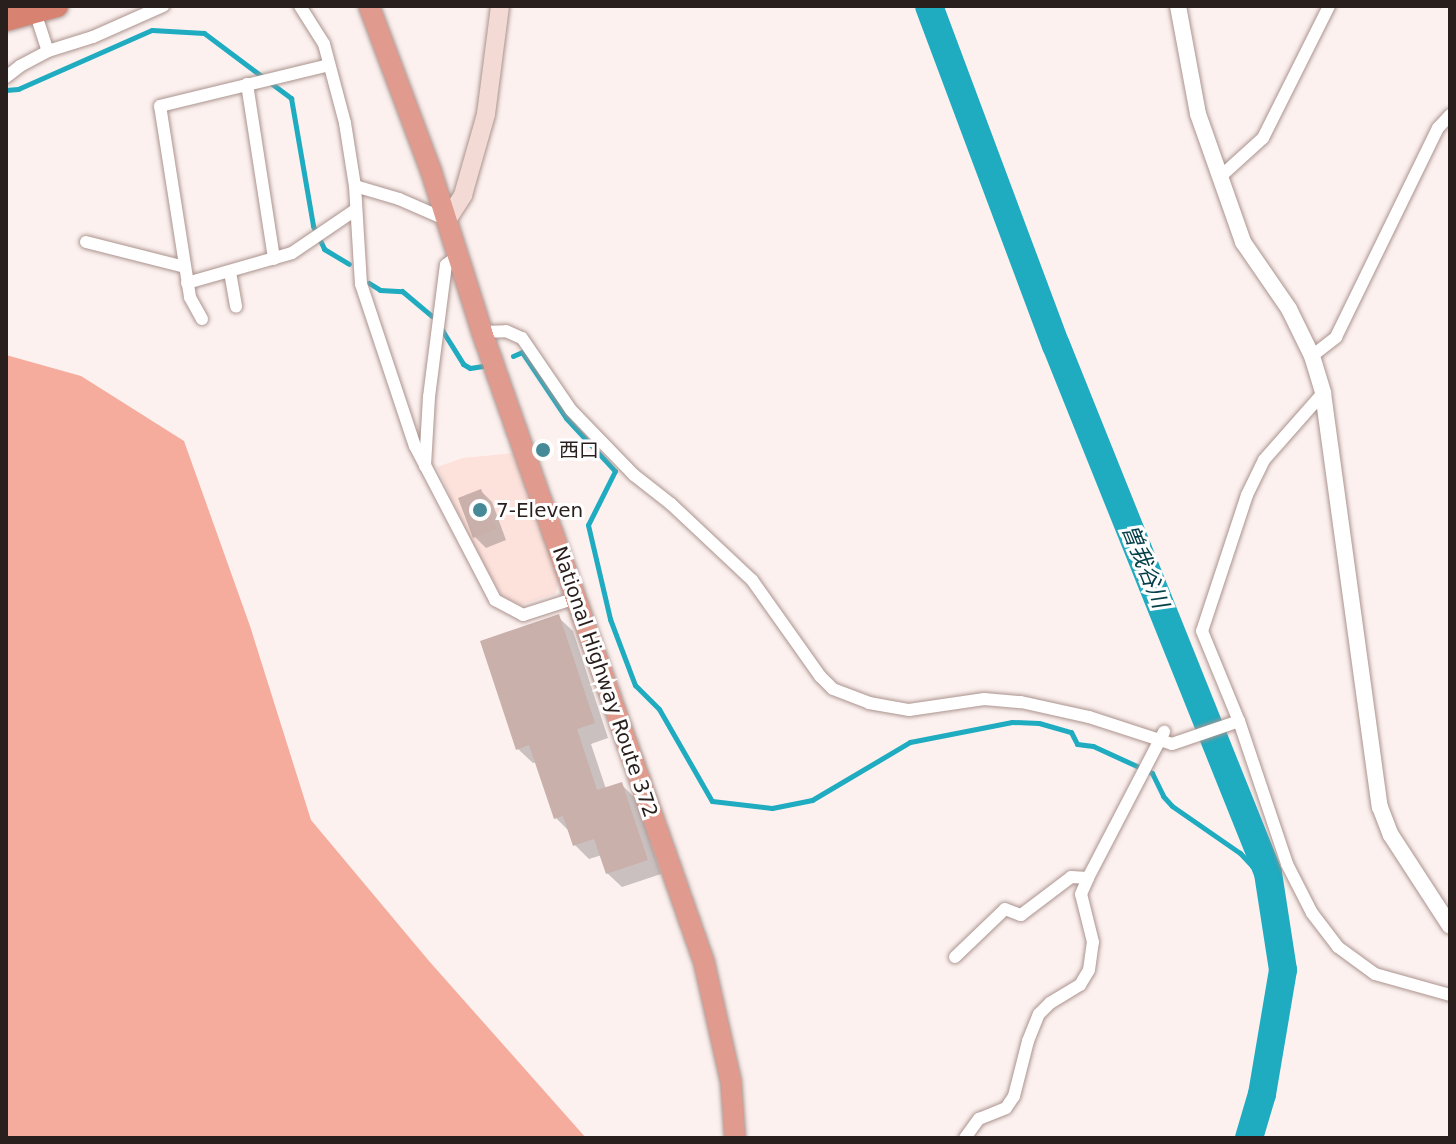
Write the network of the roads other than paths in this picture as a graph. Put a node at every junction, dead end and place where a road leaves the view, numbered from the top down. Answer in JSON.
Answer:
{"nodes":[{"id":1,"x":57,"y":6,"type":"edge"},
{"id":2,"x":163,"y":6,"type":"edge"},
{"id":3,"x":300,"y":6,"type":"edge"},
{"id":4,"x":369,"y":6,"type":"edge"},
{"id":5,"x":500,"y":6,"type":"edge"},
{"id":6,"x":1178,"y":6,"type":"edge"},
{"id":7,"x":1329,"y":6,"type":"edge"},
{"id":8,"x":6,"y":20,"type":"edge"},
{"id":9,"x":39,"y":24,"type":"dead end"},
{"id":10,"x":48,"y":51,"type":"junction"},
{"id":11,"x":329,"y":65,"type":"junction"},
{"id":12,"x":6,"y":77,"type":"edge"},
{"id":13,"x":247,"y":84,"type":"junction"},
{"id":14,"x":1450,"y":115,"type":"edge"},
{"id":15,"x":1220,"y":177,"type":"junction"},
{"id":16,"x":355,"y":186,"type":"junction"},
{"id":17,"x":355,"y":210,"type":"junction"},
{"id":18,"x":447,"y":220,"type":"junction"},
{"id":19,"x":86,"y":242,"type":"dead end"},
{"id":20,"x":459,"y":255,"type":"junction"},
{"id":21,"x":274,"y":259,"type":"junction"},
{"id":22,"x":185,"y":267,"type":"junction"},
{"id":23,"x":230,"y":272,"type":"junction"},
{"id":24,"x":187,"y":283,"type":"junction"},
{"id":25,"x":236,"y":306,"type":"dead end"},
{"id":26,"x":202,"y":319,"type":"dead end"},
{"id":27,"x":482,"y":332,"type":"junction"},
{"id":28,"x":1312,"y":356,"type":"junction"},
{"id":29,"x":1323,"y":393,"type":"junction"},
{"id":30,"x":425,"y":466,"type":"junction"},
{"id":31,"x":576,"y":598,"type":"junction"},
{"id":32,"x":1235,"y":724,"type":"junction"},
{"id":33,"x":1163,"y":737,"type":"junction"},
{"id":34,"x":1088,"y":878,"type":"junction"},
{"id":35,"x":1450,"y":926,"type":"edge"},
{"id":36,"x":955,"y":957,"type":"dead end"},
{"id":37,"x":1450,"y":995,"type":"edge"},
{"id":38,"x":735,"y":1138,"type":"edge"},
{"id":39,"x":965,"y":1138,"type":"edge"}],
"edges":[{"from":1,"to":8,"type":"highway"},
{"from":2,"to":10,"type":"street"},
{"from":3,"to":11,"type":"street"},
{"from":4,"to":18,"type":"highway","name":"National Highway Route 372"},
{"from":5,"to":18,"type":"main road"},
{"from":6,"to":15,"type":"street"},
{"from":7,"to":15,"type":"street"},
{"from":9,"to":10,"type":"street"},
{"from":10,"to":12,"type":"street"},
{"from":11,"to":13,"type":"street"},
{"from":11,"to":16,"type":"street"},
{"from":13,"to":21,"type":"street"},
{"from":13,"to":22,"type":"street"},
{"from":14,"to":28,"type":"street"},
{"from":15,"to":28,"type":"street"},
{"from":16,"to":17,"type":"street"},
{"from":16,"to":18,"type":"street"},
{"from":17,"to":21,"type":"street"},
{"from":17,"to":30,"type":"street"},
{"from":18,"to":20,"type":"highway","name":"National Highway Route 372"},
{"from":19,"to":22,"type":"street"},
{"from":20,"to":27,"type":"highway","name":"National Highway Route 372"},
{"from":20,"to":30,"type":"street"},
{"from":21,"to":23,"type":"street"},
{"from":22,"to":24,"type":"street"},
{"from":23,"to":24,"type":"street"},
{"from":23,"to":25,"type":"street"},
{"from":24,"to":26,"type":"street"},
{"from":27,"to":31,"type":"highway","name":"National Highway Route 372"},
{"from":27,"to":33,"type":"street"},
{"from":28,"to":29,"type":"street"},
{"from":29,"to":32,"type":"street"},
{"from":29,"to":35,"type":"street"},
{"from":30,"to":31,"type":"street"},
{"from":31,"to":38,"type":"highway","name":"National Highway Route 372"},
{"from":32,"to":33,"type":"street"},
{"from":32,"to":37,"type":"street"},
{"from":33,"to":34,"type":"street"},
{"from":34,"to":36,"type":"street"},
{"from":34,"to":39,"type":"street"}]}
